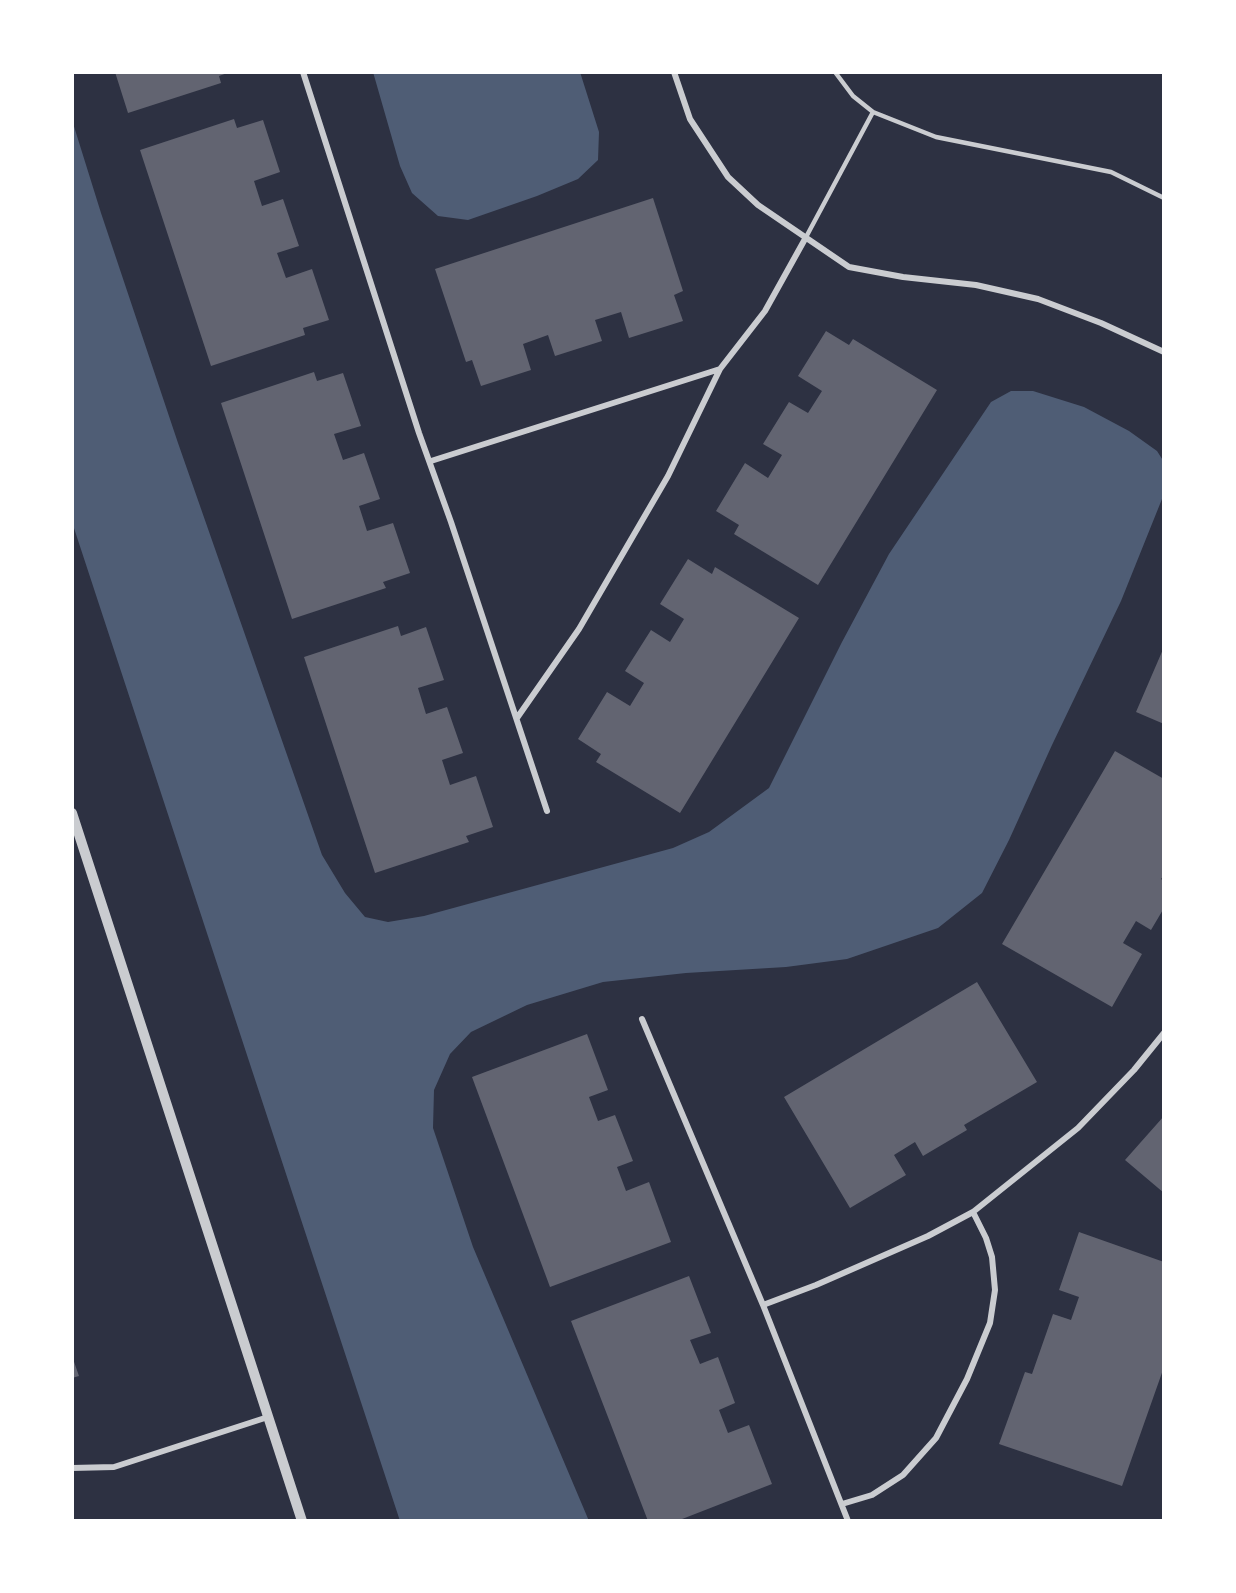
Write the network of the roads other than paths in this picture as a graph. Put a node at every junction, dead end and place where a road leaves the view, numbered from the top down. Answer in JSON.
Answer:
{"nodes":[{"id":1,"x":303,"y":72,"type":"edge"},
{"id":2,"x":674,"y":72,"type":"edge"},
{"id":3,"x":835,"y":72,"type":"edge"},
{"id":4,"x":873,"y":112,"type":"junction"},
{"id":5,"x":1164,"y":198,"type":"edge"},
{"id":6,"x":805,"y":238,"type":"junction"},
{"id":7,"x":1164,"y":352,"type":"edge"},
{"id":8,"x":720,"y":369,"type":"junction"},
{"id":9,"x":431,"y":461,"type":"junction"},
{"id":10,"x":517,"y":718,"type":"junction"},
{"id":11,"x":547,"y":811,"type":"dead end"},
{"id":12,"x":72,"y":813,"type":"edge"},
{"id":13,"x":642,"y":1018,"type":"dead end"},
{"id":14,"x":1164,"y":1033,"type":"edge"},
{"id":15,"x":973,"y":1212,"type":"junction"},
{"id":16,"x":763,"y":1305,"type":"junction"},
{"id":17,"x":268,"y":1418,"type":"junction"},
{"id":18,"x":72,"y":1468,"type":"edge"},
{"id":19,"x":843,"y":1504,"type":"junction"},
{"id":20,"x":302,"y":1521,"type":"edge"},
{"id":21,"x":848,"y":1521,"type":"edge"}],
"edges":[{"from":1,"to":9,"type":"street"},
{"from":2,"to":6,"type":"street"},
{"from":3,"to":4,"type":"lane"},
{"from":4,"to":5,"type":"lane"},
{"from":4,"to":6,"type":"lane"},
{"from":6,"to":7,"type":"street"},
{"from":6,"to":8,"type":"street"},
{"from":8,"to":9,"type":"street"},
{"from":8,"to":10,"type":"street"},
{"from":9,"to":10,"type":"street"},
{"from":10,"to":11,"type":"street"},
{"from":12,"to":17,"type":"street"},
{"from":13,"to":16,"type":"street"},
{"from":14,"to":15,"type":"street"},
{"from":15,"to":16,"type":"street"},
{"from":15,"to":19,"type":"street"},
{"from":16,"to":19,"type":"street"},
{"from":17,"to":18,"type":"street"},
{"from":17,"to":20,"type":"street"},
{"from":19,"to":21,"type":"street"}]}
